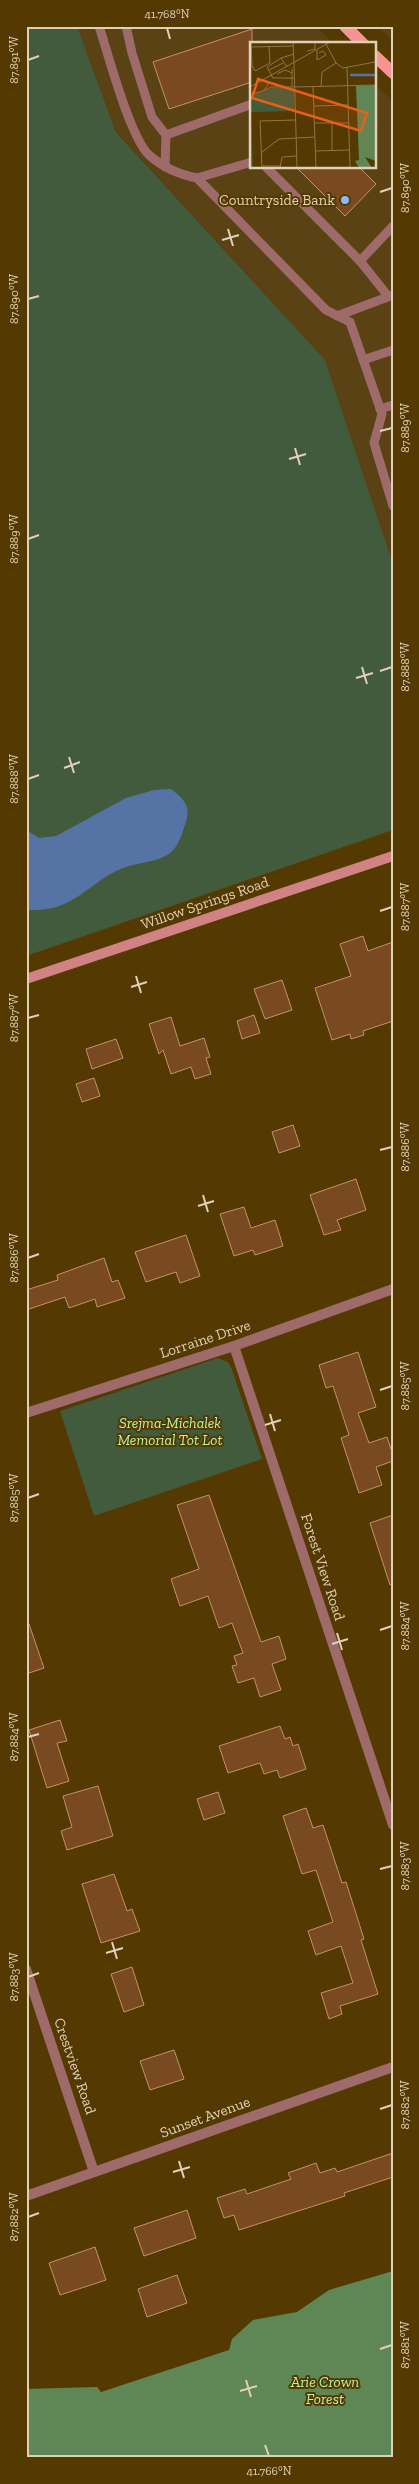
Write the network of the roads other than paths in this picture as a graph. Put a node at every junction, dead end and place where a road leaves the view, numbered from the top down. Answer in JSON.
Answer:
{"nodes":[{"id":1,"x":99,"y":26,"type":"edge"},
{"id":2,"x":126,"y":26,"type":"edge"},
{"id":3,"x":346,"y":26,"type":"edge"},
{"id":4,"x":357,"y":41,"type":"edge"},
{"id":5,"x":376,"y":57,"type":"edge"},
{"id":6,"x":393,"y":73,"type":"edge"},
{"id":7,"x":250,"y":105,"type":"edge"},
{"id":8,"x":166,"y":135,"type":"junction"},
{"id":9,"x":250,"y":163,"type":"edge"},
{"id":10,"x":165,"y":167,"type":"junction"},
{"id":11,"x":268,"y":169,"type":"edge"},
{"id":12,"x":197,"y":178,"type":"junction"},
{"id":13,"x":393,"y":226,"type":"edge"},
{"id":14,"x":360,"y":261,"type":"junction"},
{"id":15,"x":390,"y":296,"type":"edge"},
{"id":16,"x":337,"y":316,"type":"junction"},
{"id":17,"x":393,"y":350,"type":"edge"},
{"id":18,"x":363,"y":360,"type":"junction"},
{"id":19,"x":393,"y":405,"type":"edge"},
{"id":20,"x":380,"y":409,"type":"junction"},
{"id":21,"x":393,"y":506,"type":"edge"},
{"id":22,"x":393,"y":856,"type":"edge"},
{"id":23,"x":26,"y":979,"type":"edge"},
{"id":24,"x":393,"y":1289,"type":"edge"},
{"id":25,"x":234,"y":1346,"type":"junction"},
{"id":26,"x":26,"y":1413,"type":"edge"},
{"id":27,"x":393,"y":1825,"type":"edge"},
{"id":28,"x":26,"y":1969,"type":"edge"},
{"id":29,"x":393,"y":2067,"type":"edge"},
{"id":30,"x":94,"y":2172,"type":"junction"},
{"id":31,"x":26,"y":2196,"type":"edge"}],
"edges":[{"from":1,"to":10,"type":"lane"},
{"from":2,"to":8,"type":"lane"},
{"from":3,"to":4,"type":"main road"},
{"from":5,"to":6,"type":"main road"},
{"from":7,"to":8,"type":"lane"},
{"from":8,"to":10,"type":"lane"},
{"from":9,"to":12,"type":"lane"},
{"from":10,"to":12,"type":"lane"},
{"from":11,"to":14,"type":"lane"},
{"from":12,"to":16,"type":"lane"},
{"from":13,"to":14,"type":"lane"},
{"from":14,"to":15,"type":"lane"},
{"from":15,"to":16,"type":"lane"},
{"from":16,"to":18,"type":"lane"},
{"from":17,"to":18,"type":"lane"},
{"from":18,"to":20,"type":"lane"},
{"from":19,"to":20,"type":"lane"},
{"from":20,"to":21,"type":"lane"},
{"from":22,"to":23,"type":"main road","name":"Willow Springs Road"},
{"from":24,"to":25,"type":"street","name":"Lorraine Drive"},
{"from":25,"to":26,"type":"street","name":"Lorraine Drive"},
{"from":25,"to":27,"type":"street","name":"Forest View Road"},
{"from":28,"to":30,"type":"street","name":"Crestview Road"},
{"from":29,"to":30,"type":"street","name":"Sunset Avenue"},
{"from":30,"to":31,"type":"street","name":"Sunset Avenue"}]}
